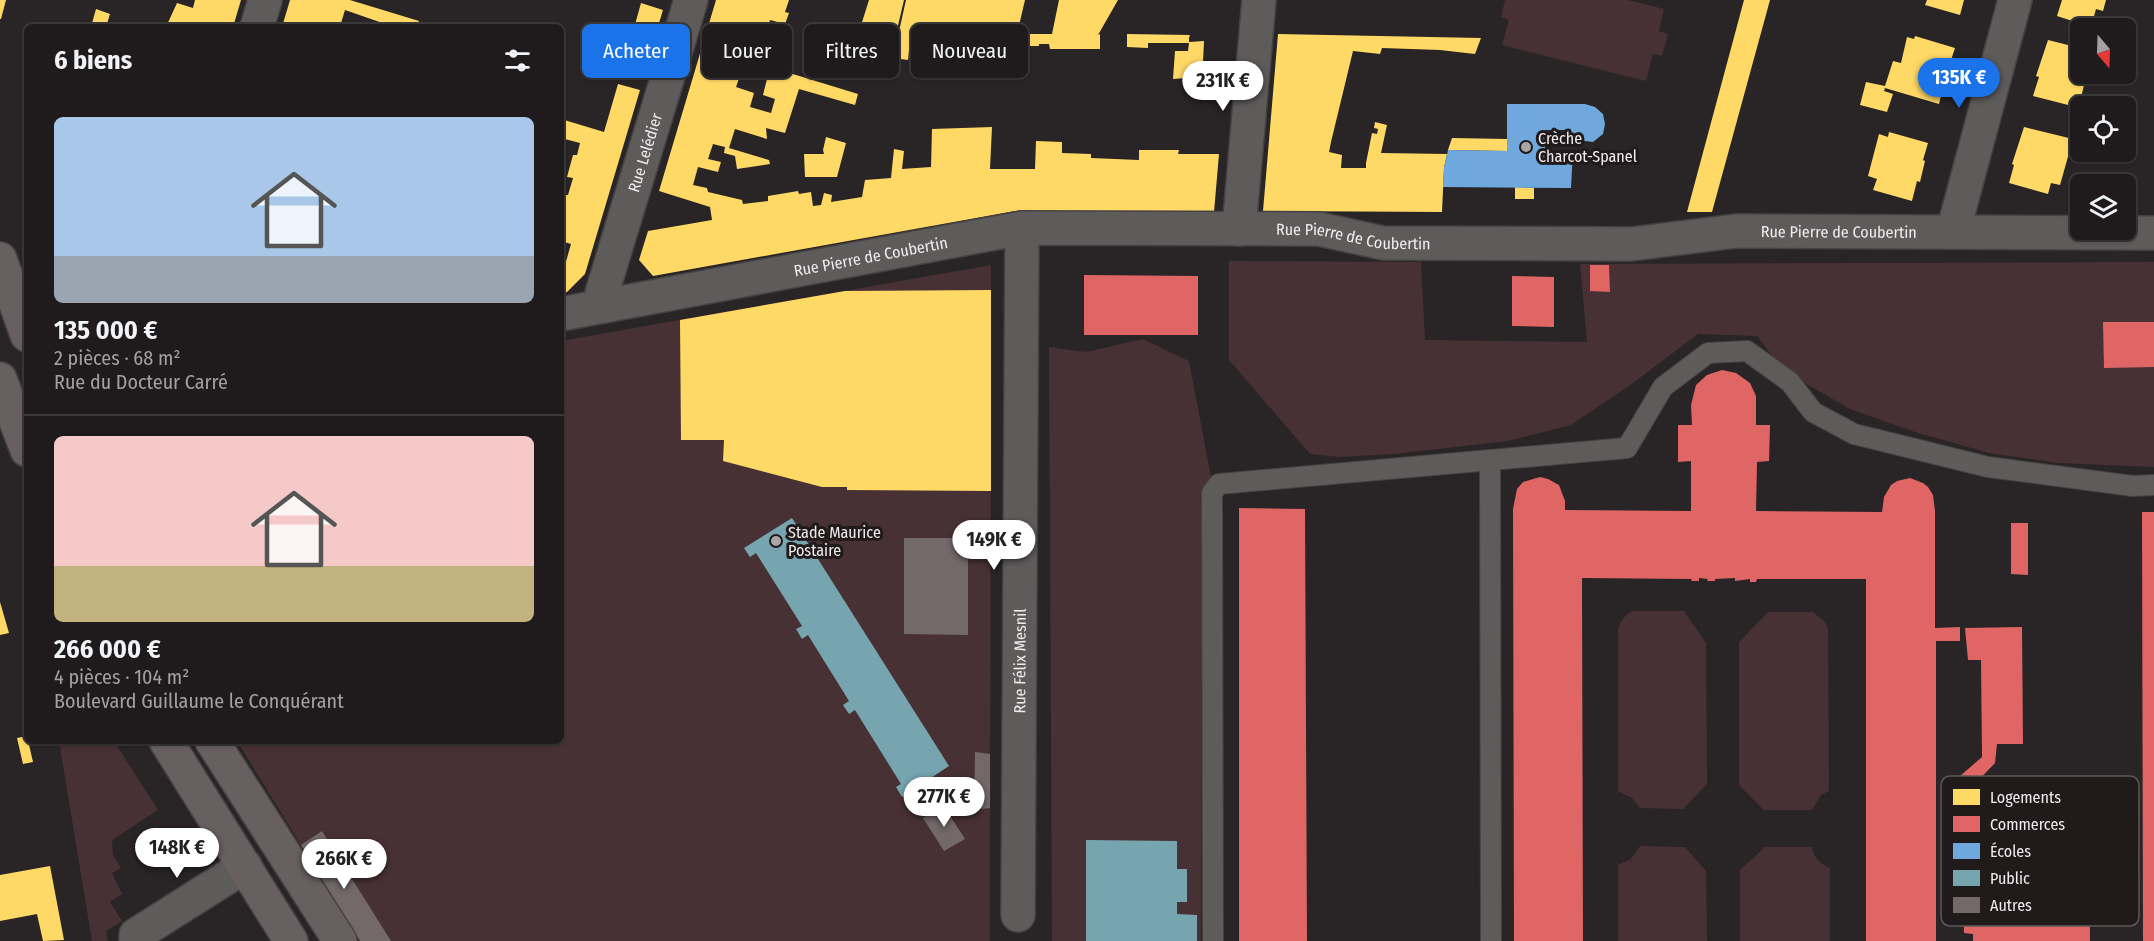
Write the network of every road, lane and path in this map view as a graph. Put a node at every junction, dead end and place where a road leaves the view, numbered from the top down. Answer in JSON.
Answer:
{"nodes":[{"id":1,"x":265,"y":0,"type":"edge"},
{"id":2,"x":691,"y":0,"type":"edge"},
{"id":3,"x":1258,"y":0,"type":"edge"},
{"id":4,"x":2015,"y":0,"type":"edge"},
{"id":5,"x":258,"y":24,"type":"edge"},
{"id":6,"x":1022,"y":228,"type":"junction"},
{"id":7,"x":1239,"y":229,"type":"junction"},
{"id":8,"x":1953,"y":232,"type":"junction"},
{"id":9,"x":2154,"y":232,"type":"edge"},
{"id":10,"x":0,"y":259,"type":"edge"},
{"id":11,"x":604,"y":306,"type":"junction"},
{"id":12,"x":564,"y":313,"type":"edge"},
{"id":13,"x":24,"y":327,"type":"edge"},
{"id":14,"x":0,"y":378,"type":"edge"},
{"id":15,"x":14,"y":418,"type":"edge"},
{"id":16,"x":24,"y":443,"type":"edge"},
{"id":17,"x":1490,"y":460,"type":"junction"},
{"id":18,"x":2154,"y":485,"type":"edge"},
{"id":19,"x":168,"y":744,"type":"edge"},
{"id":20,"x":214,"y":744,"type":"edge"},
{"id":21,"x":244,"y":866,"type":"junction"},
{"id":22,"x":1018,"y":915,"type":"dead end"},
{"id":23,"x":136,"y":938,"type":"edge"},
{"id":24,"x":291,"y":941,"type":"edge"},
{"id":25,"x":340,"y":941,"type":"edge"},
{"id":26,"x":1213,"y":941,"type":"edge"},
{"id":27,"x":1491,"y":941,"type":"edge"}],
"edges":[{"from":1,"to":5,"type":"street"},
{"from":2,"to":11,"type":"street","name":"Rue Lelédier"},
{"from":3,"to":7,"type":"street"},
{"from":4,"to":8,"type":"street"},
{"from":6,"to":7,"type":"street","name":"Rue Pierre de Coubertin"},
{"from":6,"to":11,"type":"street","name":"Rue Pierre de Coubertin"},
{"from":6,"to":22,"type":"street","name":"Rue Félix Mesnil"},
{"from":7,"to":8,"type":"street","name":"Rue Pierre de Coubertin"},
{"from":8,"to":9,"type":"street","name":"Rue Pierre de Coubertin"},
{"from":10,"to":13,"type":"main road"},
{"from":11,"to":12,"type":"street","name":"Rue Pierre de Coubertin"},
{"from":14,"to":15,"type":"main road"},
{"from":15,"to":16,"type":"main road"},
{"from":17,"to":18,"type":"lane"},
{"from":17,"to":26,"type":"lane"},
{"from":17,"to":27,"type":"lane"},
{"from":19,"to":21,"type":"main road"},
{"from":20,"to":25,"type":"main road"},
{"from":21,"to":23,"type":"street"},
{"from":21,"to":24,"type":"main road"}]}
